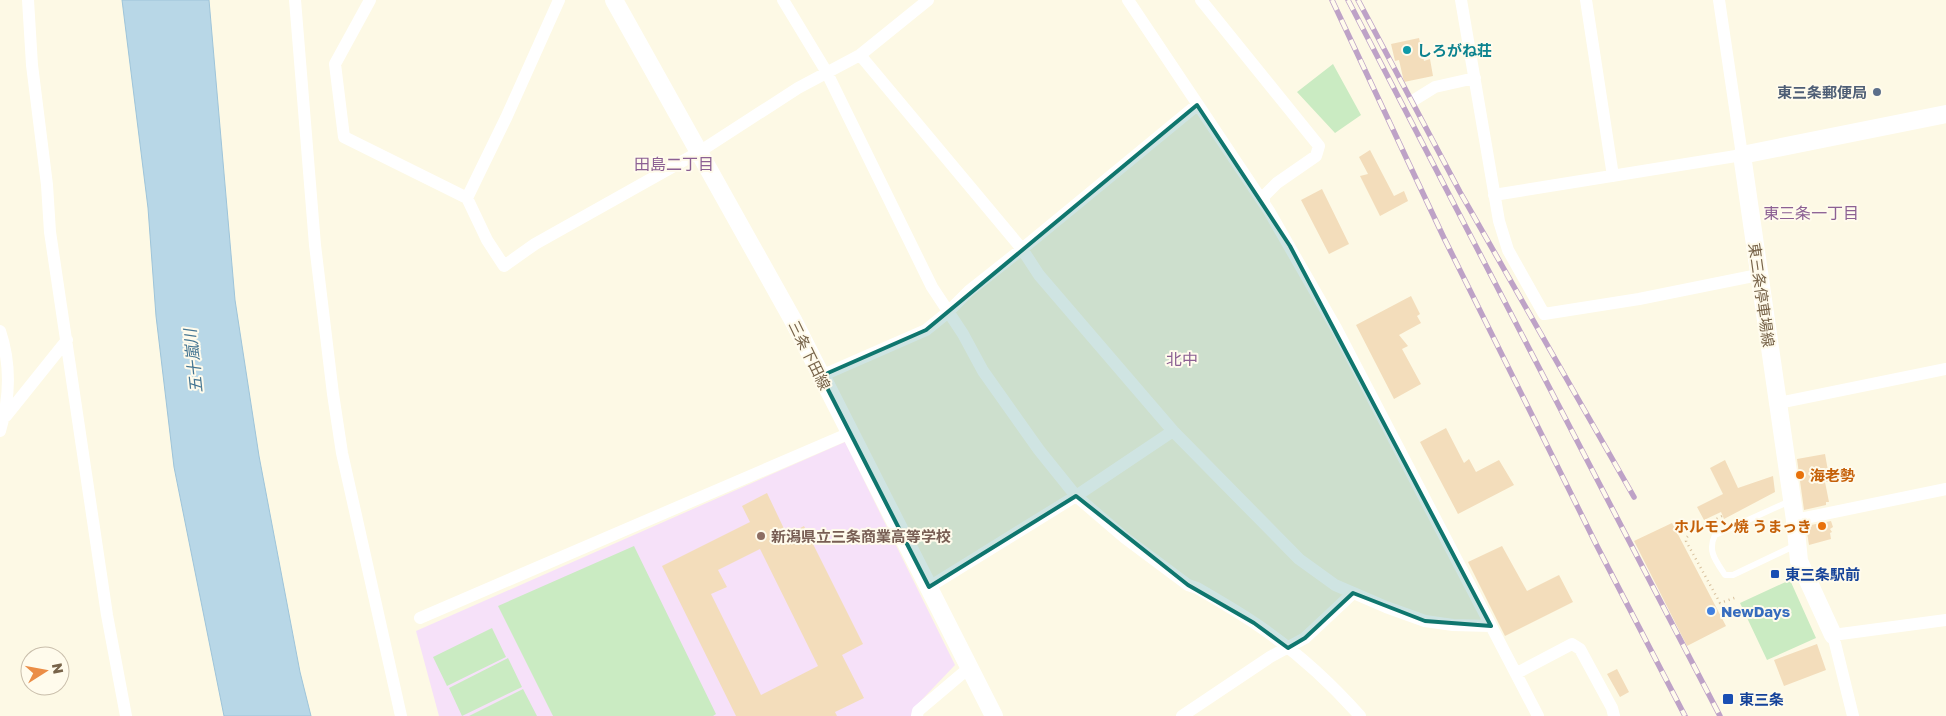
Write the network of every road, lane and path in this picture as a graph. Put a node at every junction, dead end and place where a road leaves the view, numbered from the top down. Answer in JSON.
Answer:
{"nodes":[{"id":1,"x":28,"y":0,"type":"edge"},
{"id":2,"x":295,"y":0,"type":"edge"},
{"id":3,"x":370,"y":0,"type":"edge"},
{"id":4,"x":559,"y":0,"type":"edge"},
{"id":5,"x":614,"y":0,"type":"edge"},
{"id":6,"x":783,"y":0,"type":"edge"},
{"id":7,"x":928,"y":0,"type":"edge"},
{"id":8,"x":1128,"y":0,"type":"edge"},
{"id":9,"x":1201,"y":0,"type":"edge"},
{"id":10,"x":1462,"y":0,"type":"edge"},
{"id":11,"x":1586,"y":0,"type":"edge"},
{"id":12,"x":1719,"y":0,"type":"edge"},
{"id":13,"x":860,"y":55,"type":"junction"},
{"id":14,"x":826,"y":71,"type":"junction"},
{"id":15,"x":1475,"y":78,"type":"junction"},
{"id":16,"x":1414,"y":100,"type":"dead end"},
{"id":17,"x":1197,"y":105,"type":"junction"},
{"id":18,"x":1946,"y":114,"type":"edge"},
{"id":19,"x":699,"y":152,"type":"junction"},
{"id":20,"x":1742,"y":155,"type":"junction"},
{"id":21,"x":1613,"y":176,"type":"junction"},
{"id":22,"x":1494,"y":195,"type":"junction"},
{"id":23,"x":467,"y":198,"type":"junction"},
{"id":24,"x":1264,"y":203,"type":"junction"},
{"id":25,"x":1022,"y":249,"type":"junction"},
{"id":26,"x":1758,"y":275,"type":"junction"},
{"id":27,"x":948,"y":313,"type":"junction"},
{"id":28,"x":0,"y":332,"type":"edge"},
{"id":29,"x":67,"y":340,"type":"junction"},
{"id":30,"x":1946,"y":369,"type":"edge"},
{"id":31,"x":821,"y":376,"type":"junction"},
{"id":32,"x":1778,"y":403,"type":"junction"},
{"id":33,"x":2,"y":425,"type":"edge"},
{"id":34,"x":1173,"y":431,"type":"junction"},
{"id":35,"x":850,"y":433,"type":"junction"},
{"id":36,"x":1946,"y":489,"type":"edge"},
{"id":37,"x":1076,"y":496,"type":"junction"},
{"id":38,"x":1791,"y":500,"type":"junction"},
{"id":39,"x":1795,"y":520,"type":"junction"},
{"id":40,"x":1797,"y":544,"type":"junction"},
{"id":41,"x":929,"y":587,"type":"junction"},
{"id":42,"x":1353,"y":593,"type":"junction"},
{"id":43,"x":420,"y":618,"type":"dead end"},
{"id":44,"x":1946,"y":620,"type":"edge"},
{"id":45,"x":1491,"y":626,"type":"junction"},
{"id":46,"x":1833,"y":635,"type":"junction"},
{"id":47,"x":1288,"y":648,"type":"junction"},
{"id":48,"x":970,"y":667,"type":"junction"},
{"id":49,"x":1517,"y":672,"type":"junction"},
{"id":50,"x":126,"y":716,"type":"edge"},
{"id":51,"x":401,"y":716,"type":"edge"},
{"id":52,"x":917,"y":716,"type":"edge"},
{"id":53,"x":994,"y":716,"type":"edge"},
{"id":54,"x":1182,"y":716,"type":"edge"},
{"id":55,"x":1360,"y":716,"type":"edge"},
{"id":56,"x":1538,"y":716,"type":"edge"},
{"id":57,"x":1614,"y":716,"type":"edge"},
{"id":58,"x":1853,"y":716,"type":"edge"}],
"edges":[{"from":1,"to":29,"type":"street"},
{"from":2,"to":51,"type":"street"},
{"from":3,"to":23,"type":"street"},
{"from":4,"to":23,"type":"street"},
{"from":5,"to":19,"type":"main road","name":"三条下田線"},
{"from":6,"to":14,"type":"street"},
{"from":7,"to":13,"type":"street"},
{"from":8,"to":17,"type":"street"},
{"from":9,"to":24,"type":"street"},
{"from":10,"to":15,"type":"street"},
{"from":11,"to":21,"type":"street"},
{"from":12,"to":20,"type":"street"},
{"from":13,"to":14,"type":"street"},
{"from":13,"to":25,"type":"street"},
{"from":14,"to":19,"type":"street"},
{"from":14,"to":27,"type":"street"},
{"from":15,"to":16,"type":"street"},
{"from":15,"to":22,"type":"street"},
{"from":17,"to":24,"type":"street"},
{"from":17,"to":25,"type":"street"},
{"from":18,"to":20,"type":"main road"},
{"from":19,"to":23,"type":"street"},
{"from":19,"to":31,"type":"main road","name":"三条下田線"},
{"from":20,"to":21,"type":"street"},
{"from":20,"to":26,"type":"main road","name":"東三条停車場線"},
{"from":21,"to":22,"type":"street"},
{"from":22,"to":26,"type":"street"},
{"from":24,"to":45,"type":"street"},
{"from":25,"to":27,"type":"street"},
{"from":25,"to":34,"type":"street"},
{"from":26,"to":32,"type":"main road","name":"東三条停車場線"},
{"from":27,"to":31,"type":"street"},
{"from":27,"to":37,"type":"street"},
{"from":28,"to":33,"type":"street"},
{"from":29,"to":33,"type":"street"},
{"from":29,"to":50,"type":"street"},
{"from":30,"to":32,"type":"street"},
{"from":31,"to":35,"type":"main road","name":"三条下田線"},
{"from":32,"to":38,"type":"main road","name":"東三条停車場線"},
{"from":34,"to":37,"type":"street"},
{"from":34,"to":42,"type":"street"},
{"from":35,"to":41,"type":"main road","name":"三条下田線"},
{"from":35,"to":43,"type":"street"},
{"from":36,"to":39,"type":"street"},
{"from":37,"to":41,"type":"street"},
{"from":37,"to":47,"type":"street"},
{"from":38,"to":39,"type":"main road","name":"東三条停車場線"},
{"from":38,"to":40,"type":"lane"},
{"from":39,"to":40,"type":"main road","name":"東三条停車場線"},
{"from":40,"to":46,"type":"main road","name":"東三条停車場線"},
{"from":41,"to":48,"type":"main road","name":"三条下田線"},
{"from":42,"to":45,"type":"street"},
{"from":42,"to":47,"type":"street"},
{"from":44,"to":46,"type":"street"},
{"from":45,"to":49,"type":"street"},
{"from":46,"to":58,"type":"street"},
{"from":47,"to":54,"type":"street"},
{"from":47,"to":55,"type":"street"},
{"from":48,"to":52,"type":"street"},
{"from":48,"to":53,"type":"main road","name":"三条下田線"},
{"from":49,"to":56,"type":"street"},
{"from":49,"to":57,"type":"street"}]}
